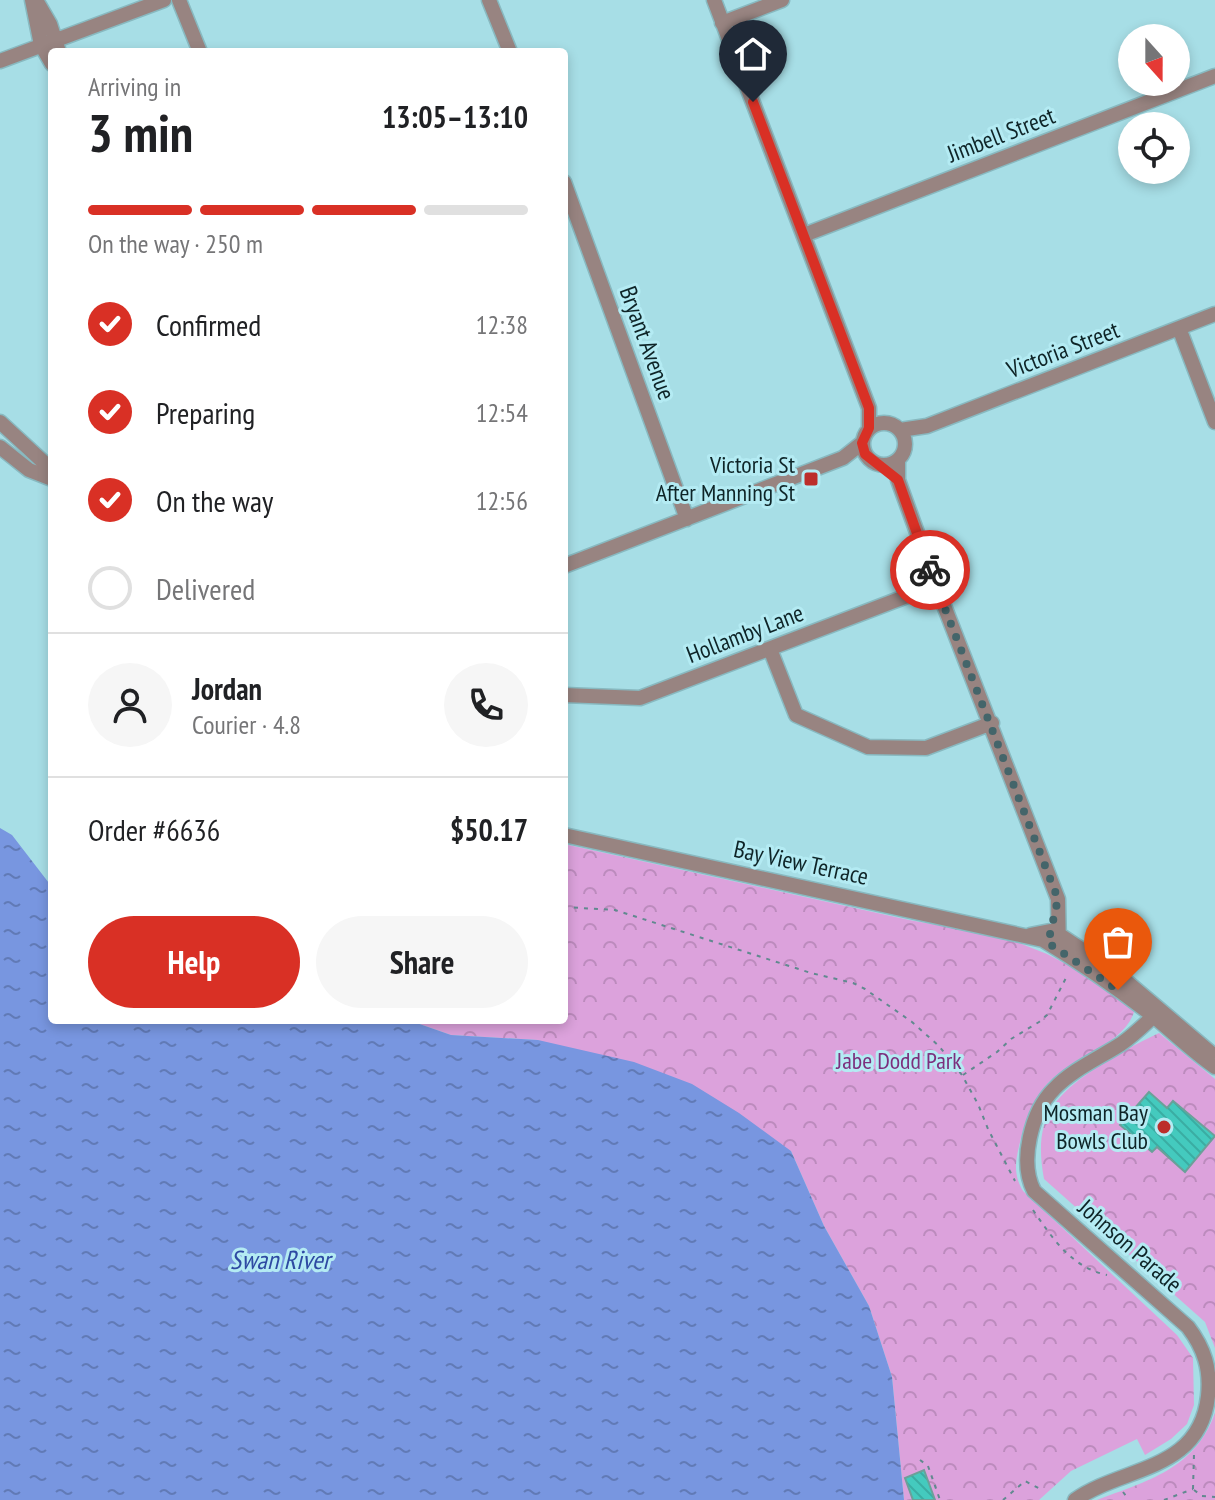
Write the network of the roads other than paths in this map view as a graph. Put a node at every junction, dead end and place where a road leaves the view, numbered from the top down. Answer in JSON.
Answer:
{"nodes":[{"id":1,"x":34,"y":0,"type":"edge"},
{"id":2,"x":164,"y":0,"type":"edge"},
{"id":3,"x":179,"y":0,"type":"edge"},
{"id":4,"x":489,"y":0,"type":"edge"},
{"id":5,"x":714,"y":0,"type":"edge"},
{"id":6,"x":782,"y":0,"type":"edge"},
{"id":7,"x":722,"y":23,"type":"junction"},
{"id":8,"x":41,"y":45,"type":"junction"},
{"id":9,"x":58,"y":45,"type":"edge"},
{"id":10,"x":198,"y":48,"type":"edge"},
{"id":11,"x":508,"y":48,"type":"edge"},
{"id":12,"x":48,"y":57,"type":"edge"},
{"id":13,"x":0,"y":61,"type":"edge"},
{"id":14,"x":1215,"y":76,"type":"edge"},
{"id":15,"x":568,"y":206,"type":"edge"},
{"id":16,"x":804,"y":235,"type":"junction"},
{"id":17,"x":1215,"y":314,"type":"edge"},
{"id":18,"x":1179,"y":328,"type":"junction"},
{"id":19,"x":869,"y":408,"type":"junction"},
{"id":20,"x":0,"y":422,"type":"edge"},
{"id":21,"x":1215,"y":422,"type":"edge"},
{"id":22,"x":894,"y":426,"type":"junction"},
{"id":23,"x":927,"y":426,"type":"junction"},
{"id":24,"x":869,"y":428,"type":"junction"},
{"id":25,"x":862,"y":443,"type":"junction"},
{"id":26,"x":0,"y":447,"type":"edge"},
{"id":27,"x":901,"y":454,"type":"junction"},
{"id":28,"x":843,"y":458,"type":"junction"},
{"id":29,"x":874,"y":461,"type":"junction"},
{"id":30,"x":48,"y":466,"type":"edge"},
{"id":31,"x":48,"y":477,"type":"edge"},
{"id":32,"x":898,"y":480,"type":"junction"},
{"id":33,"x":687,"y":519,"type":"junction"},
{"id":34,"x":568,"y":564,"type":"edge"},
{"id":35,"x":936,"y":585,"type":"junction"},
{"id":36,"x":770,"y":649,"type":"junction"},
{"id":37,"x":568,"y":695,"type":"edge"},
{"id":38,"x":992,"y":723,"type":"junction"},
{"id":39,"x":568,"y":836,"type":"edge"},
{"id":40,"x":1054,"y":940,"type":"junction"},
{"id":41,"x":1152,"y":1009,"type":"junction"},
{"id":42,"x":1211,"y":1057,"type":"edge"},
{"id":43,"x":1075,"y":1500,"type":"edge"}],
"edges":[{"from":1,"to":8,"type":"street"},
{"from":1,"to":9,"type":"street"},
{"from":2,"to":9,"type":"street"},
{"from":3,"to":10,"type":"street"},
{"from":4,"to":11,"type":"street"},
{"from":5,"to":7,"type":"street"},
{"from":6,"to":7,"type":"street"},
{"from":7,"to":16,"type":"street"},
{"from":8,"to":9,"type":"street"},
{"from":8,"to":12,"type":"street"},
{"from":8,"to":13,"type":"street"},
{"from":14,"to":16,"type":"street","name":"Jimbell Street"},
{"from":15,"to":33,"type":"street","name":"Bryant Avenue"},
{"from":16,"to":19,"type":"street"},
{"from":17,"to":18,"type":"street","name":"Victoria Street"},
{"from":18,"to":21,"type":"street"},
{"from":18,"to":23,"type":"street","name":"Victoria Street"},
{"from":19,"to":22,"type":"street"},
{"from":19,"to":24,"type":"street"},
{"from":20,"to":30,"type":"street"},
{"from":22,"to":23,"type":"street","name":"Victoria Street"},
{"from":22,"to":24,"type":"street"},
{"from":22,"to":27,"type":"street"},
{"from":23,"to":27,"type":"street","name":"Victoria Street"},
{"from":24,"to":25,"type":"street"},
{"from":25,"to":28,"type":"street"},
{"from":25,"to":29,"type":"street"},
{"from":26,"to":31,"type":"street"},
{"from":27,"to":29,"type":"street"},
{"from":27,"to":32,"type":"street"},
{"from":28,"to":29,"type":"street"},
{"from":28,"to":33,"type":"street"},
{"from":29,"to":32,"type":"street"},
{"from":32,"to":35,"type":"street"},
{"from":33,"to":34,"type":"street"},
{"from":35,"to":36,"type":"street","name":"Hollamby Lane"},
{"from":35,"to":38,"type":"street"},
{"from":36,"to":37,"type":"street","name":"Hollamby Lane"},
{"from":36,"to":38,"type":"street"},
{"from":38,"to":40,"type":"street"},
{"from":39,"to":40,"type":"street","name":"Bay View Terrace"},
{"from":40,"to":41,"type":"street","name":"Bay View Terrace"},
{"from":40,"to":41,"type":"street","name":"Bay View Terrace"},
{"from":41,"to":42,"type":"street","name":"Bay View Terrace"},
{"from":41,"to":43,"type":"street","name":"Johnson Parade"}]}
